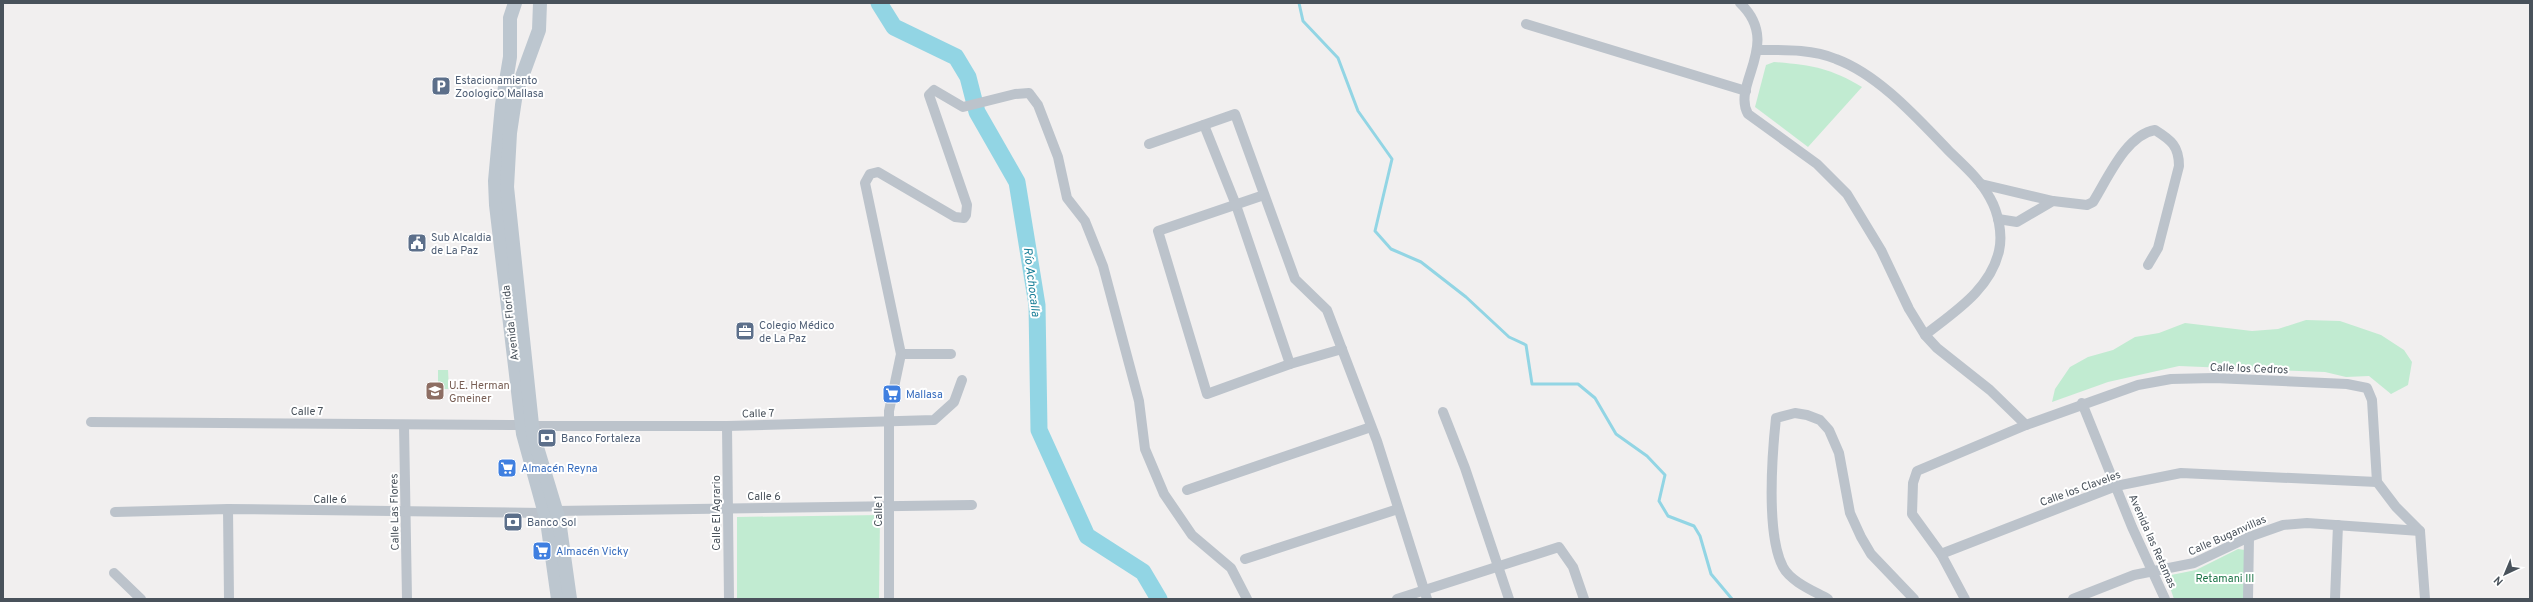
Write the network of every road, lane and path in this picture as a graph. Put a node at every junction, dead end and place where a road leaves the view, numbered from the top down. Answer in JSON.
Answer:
{"nodes":[{"id":1,"x":516,"y":3,"type":"edge"},
{"id":2,"x":540,"y":3,"type":"edge"},
{"id":3,"x":1740,"y":3,"type":"edge"},
{"id":4,"x":1526,"y":24,"type":"dead end"},
{"id":5,"x":510,"y":44,"type":"junction"},
{"id":6,"x":532,"y":49,"type":"junction"},
{"id":7,"x":1758,"y":50,"type":"junction"},
{"id":8,"x":1746,"y":91,"type":"junction"},
{"id":9,"x":1204,"y":125,"type":"junction"},
{"id":10,"x":1149,"y":144,"type":"dead end"},
{"id":11,"x":1981,"y":184,"type":"junction"},
{"id":12,"x":1264,"y":195,"type":"junction"},
{"id":13,"x":2053,"y":202,"type":"junction"},
{"id":14,"x":1236,"y":205,"type":"junction"},
{"id":15,"x":1998,"y":219,"type":"junction"},
{"id":16,"x":2148,"y":266,"type":"dead end"},
{"id":17,"x":1924,"y":335,"type":"junction"},
{"id":18,"x":1342,"y":349,"type":"junction"},
{"id":19,"x":901,"y":354,"type":"junction"},
{"id":20,"x":951,"y":354,"type":"dead end"},
{"id":21,"x":1290,"y":364,"type":"junction"},
{"id":22,"x":962,"y":380,"type":"dead end"},
{"id":23,"x":2082,"y":403,"type":"junction"},
{"id":24,"x":1443,"y":412,"type":"dead end"},
{"id":25,"x":91,"y":422,"type":"dead end"},
{"id":26,"x":889,"y":422,"type":"junction"},
{"id":27,"x":404,"y":425,"type":"junction"},
{"id":28,"x":2026,"y":425,"type":"junction"},
{"id":29,"x":527,"y":426,"type":"junction"},
{"id":30,"x":728,"y":426,"type":"junction"},
{"id":31,"x":1371,"y":427,"type":"junction"},
{"id":32,"x":2377,"y":482,"type":"junction"},
{"id":33,"x":2116,"y":486,"type":"junction"},
{"id":34,"x":1187,"y":490,"type":"dead end"},
{"id":35,"x":972,"y":505,"type":"dead end"},
{"id":36,"x":890,"y":507,"type":"junction"},
{"id":37,"x":728,"y":508,"type":"junction"},
{"id":38,"x":228,"y":509,"type":"junction"},
{"id":39,"x":1398,"y":509,"type":"junction"},
{"id":40,"x":406,"y":511,"type":"junction"},
{"id":41,"x":114,"y":512,"type":"dead end"},
{"id":42,"x":550,"y":512,"type":"junction"},
{"id":43,"x":2338,"y":525,"type":"junction"},
{"id":44,"x":2420,"y":531,"type":"junction"},
{"id":45,"x":2249,"y":537,"type":"junction"},
{"id":46,"x":1942,"y":554,"type":"junction"},
{"id":47,"x":1245,"y":558,"type":"dead end"},
{"id":48,"x":1498,"y":565,"type":"junction"},
{"id":49,"x":2152,"y":570,"type":"junction"},
{"id":50,"x":114,"y":573,"type":"dead end"},
{"id":51,"x":1426,"y":594,"type":"edge"},
{"id":52,"x":141,"y":599,"type":"edge"},
{"id":53,"x":229,"y":599,"type":"edge"},
{"id":54,"x":408,"y":599,"type":"edge"},
{"id":55,"x":558,"y":599,"type":"edge"},
{"id":56,"x":570,"y":599,"type":"edge"},
{"id":57,"x":729,"y":599,"type":"edge"},
{"id":58,"x":889,"y":599,"type":"edge"},
{"id":59,"x":1248,"y":599,"type":"edge"},
{"id":60,"x":1397,"y":599,"type":"edge"},
{"id":61,"x":1509,"y":599,"type":"edge"},
{"id":62,"x":1584,"y":599,"type":"edge"},
{"id":63,"x":1828,"y":599,"type":"edge"},
{"id":64,"x":1914,"y":599,"type":"edge"},
{"id":65,"x":1965,"y":599,"type":"edge"},
{"id":66,"x":2073,"y":599,"type":"edge"},
{"id":67,"x":2166,"y":599,"type":"edge"},
{"id":68,"x":2248,"y":599,"type":"edge"},
{"id":69,"x":2336,"y":599,"type":"edge"},
{"id":70,"x":2424,"y":599,"type":"edge"}],
"edges":[{"from":1,"to":5,"type":"main road","name":"Avenida Florida"},
{"from":2,"to":6,"type":"main road","name":"Avenida Florida"},
{"from":3,"to":7,"type":"street"},
{"from":4,"to":8,"type":"street"},
{"from":5,"to":6,"type":"main road"},
{"from":5,"to":29,"type":"main road","name":"Avenida Florida"},
{"from":6,"to":29,"type":"main road","name":"Avenida Florida"},
{"from":7,"to":8,"type":"street"},
{"from":7,"to":11,"type":"street"},
{"from":8,"to":17,"type":"street"},
{"from":9,"to":10,"type":"street"},
{"from":9,"to":12,"type":"street"},
{"from":9,"to":14,"type":"street"},
{"from":11,"to":13,"type":"street"},
{"from":11,"to":15,"type":"street"},
{"from":12,"to":14,"type":"street"},
{"from":12,"to":18,"type":"street"},
{"from":13,"to":15,"type":"street"},
{"from":13,"to":16,"type":"street"},
{"from":14,"to":21,"type":"street"},
{"from":14,"to":21,"type":"street"},
{"from":15,"to":17,"type":"street"},
{"from":17,"to":28,"type":"street"},
{"from":18,"to":21,"type":"street"},
{"from":18,"to":31,"type":"street"},
{"from":19,"to":20,"type":"street"},
{"from":19,"to":26,"type":"street","name":"Calle 1"},
{"from":19,"to":59,"type":"street"},
{"from":22,"to":26,"type":"street","name":"Calle 7"},
{"from":23,"to":28,"type":"street","name":"Calle los Cedros"},
{"from":23,"to":32,"type":"street","name":"Calle los Cedros"},
{"from":23,"to":33,"type":"street","name":"Avenida las Retamas"},
{"from":24,"to":48,"type":"street"},
{"from":25,"to":27,"type":"street","name":"Calle 7"},
{"from":26,"to":30,"type":"street","name":"Calle 7"},
{"from":26,"to":36,"type":"street","name":"Calle 1"},
{"from":27,"to":29,"type":"street","name":"Calle 7"},
{"from":27,"to":40,"type":"street","name":"Calle Las Flores"},
{"from":28,"to":46,"type":"street","name":"Calle los Cedros"},
{"from":29,"to":30,"type":"street","name":"Calle 7"},
{"from":29,"to":42,"type":"main road","name":"Avenida Florida"},
{"from":30,"to":37,"type":"street","name":"Calle El Agrario"},
{"from":31,"to":34,"type":"street"},
{"from":31,"to":39,"type":"street"},
{"from":32,"to":33,"type":"street","name":"Calle los Claveles"},
{"from":32,"to":44,"type":"street"},
{"from":33,"to":46,"type":"street","name":"Calle los Claveles"},
{"from":33,"to":49,"type":"street","name":"Avenida las Retamas"},
{"from":35,"to":36,"type":"street","name":"Calle 6"},
{"from":36,"to":37,"type":"street","name":"Calle 6"},
{"from":36,"to":58,"type":"street","name":"Calle 1"},
{"from":37,"to":42,"type":"street","name":"Calle 6"},
{"from":37,"to":57,"type":"street","name":"Calle El Agrario"},
{"from":38,"to":40,"type":"street","name":"Calle 6"},
{"from":38,"to":41,"type":"street","name":"Calle 6"},
{"from":38,"to":53,"type":"street"},
{"from":39,"to":47,"type":"street"},
{"from":39,"to":51,"type":"street"},
{"from":40,"to":42,"type":"street","name":"Calle 6"},
{"from":40,"to":54,"type":"street","name":"Calle Las Flores"},
{"from":42,"to":55,"type":"main road","name":"Avenida Florida"},
{"from":42,"to":56,"type":"main road","name":"Avenida Florida"},
{"from":43,"to":44,"type":"street","name":"Calle Buganvillas"},
{"from":43,"to":45,"type":"street","name":"Calle Buganvillas"},
{"from":43,"to":69,"type":"street"},
{"from":44,"to":70,"type":"street"},
{"from":45,"to":49,"type":"street","name":"Calle Buganvillas"},
{"from":45,"to":68,"type":"street"},
{"from":46,"to":65,"type":"street"},
{"from":48,"to":51,"type":"street"},
{"from":48,"to":61,"type":"street"},
{"from":48,"to":62,"type":"street"},
{"from":49,"to":66,"type":"street","name":"Calle Buganvillas"},
{"from":49,"to":67,"type":"street","name":"Avenida las Retamas"},
{"from":50,"to":52,"type":"street"},
{"from":51,"to":60,"type":"street"},
{"from":63,"to":64,"type":"street"}]}
